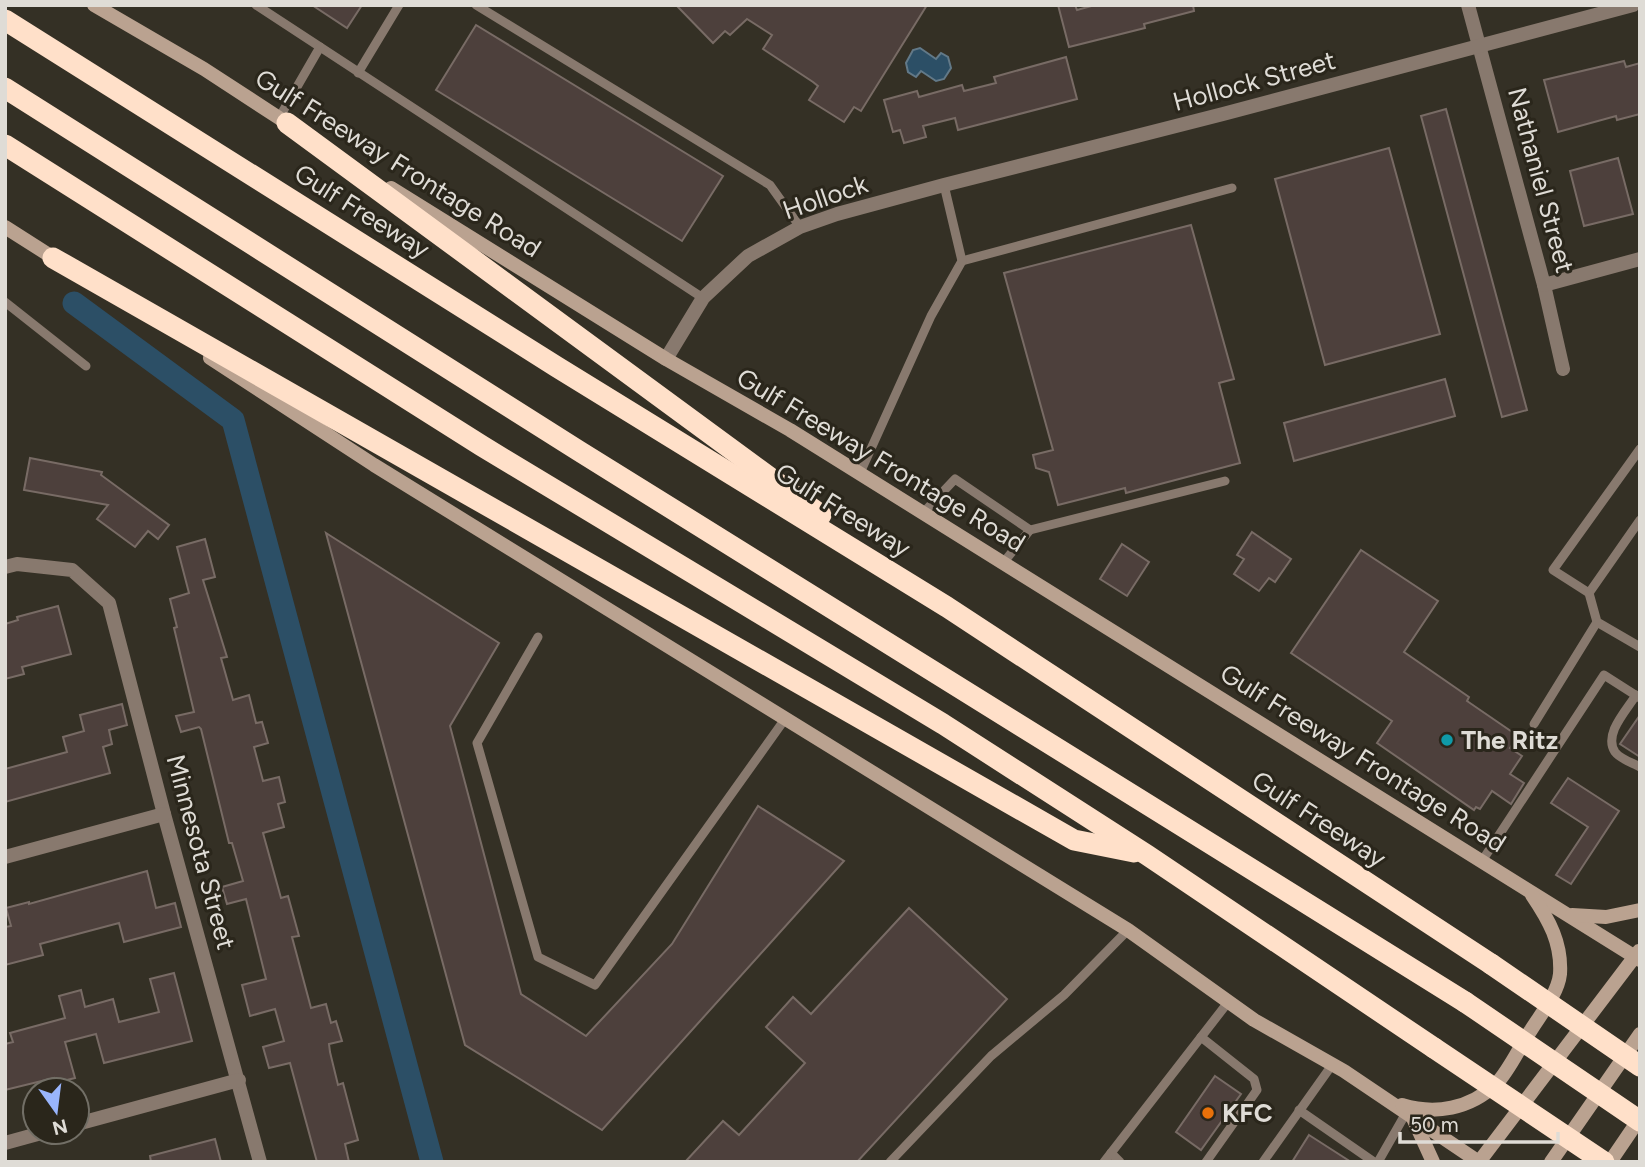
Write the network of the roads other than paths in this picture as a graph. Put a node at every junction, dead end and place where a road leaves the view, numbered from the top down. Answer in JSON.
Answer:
{"nodes":[{"id":1,"x":94,"y":5,"type":"edge"},
{"id":2,"x":256,"y":5,"type":"edge"},
{"id":3,"x":399,"y":5,"type":"edge"},
{"id":4,"x":477,"y":5,"type":"edge"},
{"id":5,"x":1468,"y":5,"type":"edge"},
{"id":6,"x":1633,"y":5,"type":"edge"},
{"id":7,"x":5,"y":20,"type":"edge"},
{"id":8,"x":320,"y":47,"type":"junction"},
{"id":9,"x":1479,"y":47,"type":"junction"},
{"id":10,"x":358,"y":73,"type":"junction"},
{"id":11,"x":5,"y":88,"type":"edge"},
{"id":12,"x":283,"y":120,"type":"junction"},
{"id":13,"x":5,"y":145,"type":"edge"},
{"id":14,"x":944,"y":185,"type":"junction"},
{"id":15,"x":1232,"y":188,"type":"dead end"},
{"id":16,"x":887,"y":201,"type":"joint"},
{"id":17,"x":5,"y":227,"type":"edge"},
{"id":18,"x":800,"y":227,"type":"junction"},
{"id":19,"x":53,"y":258,"type":"junction"},
{"id":20,"x":1640,"y":259,"type":"edge"},
{"id":21,"x":962,"y":261,"type":"junction"},
{"id":22,"x":1544,"y":285,"type":"junction"},
{"id":23,"x":703,"y":298,"type":"junction"},
{"id":24,"x":5,"y":302,"type":"edge"},
{"id":25,"x":666,"y":359,"type":"junction"},
{"id":26,"x":86,"y":366,"type":"dead end"},
{"id":27,"x":1563,"y":369,"type":"dead end"},
{"id":28,"x":1640,"y":449,"type":"edge"},
{"id":29,"x":860,"y":473,"type":"junction"},
{"id":30,"x":1225,"y":481,"type":"dead end"},
{"id":31,"x":923,"y":513,"type":"junction"},
{"id":32,"x":1640,"y":520,"type":"edge"},
{"id":33,"x":1030,"y":530,"type":"junction"},
{"id":34,"x":1003,"y":563,"type":"junction"},
{"id":35,"x":5,"y":567,"type":"edge"},
{"id":36,"x":1590,"y":593,"type":"junction"},
{"id":37,"x":947,"y":607,"type":"junction"},
{"id":38,"x":1597,"y":622,"type":"junction"},
{"id":39,"x":538,"y":636,"type":"dead end"},
{"id":40,"x":1640,"y":647,"type":"edge"},
{"id":41,"x":1638,"y":696,"type":"edge"},
{"id":42,"x":785,"y":719,"type":"junction"},
{"id":43,"x":1534,"y":724,"type":"dead end"},
{"id":44,"x":1640,"y":768,"type":"edge"},
{"id":45,"x":164,"y":814,"type":"junction"},
{"id":46,"x":1147,"y":855,"type":"junction"},
{"id":47,"x":5,"y":857,"type":"edge"},
{"id":48,"x":1482,"y":861,"type":"junction"},
{"id":49,"x":1530,"y":891,"type":"junction"},
{"id":50,"x":1640,"y":910,"type":"edge"},
{"id":51,"x":1568,"y":915,"type":"junction"},
{"id":52,"x":1128,"y":930,"type":"junction"},
{"id":53,"x":1638,"y":956,"type":"edge"},
{"id":54,"x":1229,"y":1001,"type":"junction"},
{"id":55,"x":1640,"y":1034,"type":"edge"},
{"id":56,"x":1201,"y":1037,"type":"junction"},
{"id":57,"x":1332,"y":1065,"type":"junction"},
{"id":58,"x":1640,"y":1066,"type":"edge"},
{"id":59,"x":239,"y":1080,"type":"junction"},
{"id":60,"x":1390,"y":1102,"type":"junction"},
{"id":61,"x":1299,"y":1110,"type":"junction"},
{"id":62,"x":1409,"y":1115,"type":"junction"},
{"id":63,"x":1640,"y":1119,"type":"edge"},
{"id":64,"x":91,"y":1120,"type":"edge"},
{"id":65,"x":898,"y":1153,"type":"junction"},
{"id":66,"x":1111,"y":1153,"type":"junction"},
{"id":67,"x":260,"y":1162,"type":"edge"},
{"id":68,"x":890,"y":1162,"type":"edge"},
{"id":69,"x":907,"y":1162,"type":"edge"},
{"id":70,"x":1104,"y":1162,"type":"edge"},
{"id":71,"x":1121,"y":1162,"type":"edge"},
{"id":72,"x":1206,"y":1162,"type":"edge"},
{"id":73,"x":1263,"y":1162,"type":"edge"},
{"id":74,"x":1376,"y":1162,"type":"edge"},
{"id":75,"x":1433,"y":1162,"type":"edge"},
{"id":76,"x":1479,"y":1162,"type":"edge"},
{"id":77,"x":1551,"y":1162,"type":"edge"},
{"id":78,"x":1604,"y":1162,"type":"edge"},
{"id":79,"x":1610,"y":1162,"type":"edge"}],
"edges":[{"from":1,"to":12,"type":"main road","name":"Gulf Freeway Frontage Road"},
{"from":2,"to":8,"type":"lane"},
{"from":3,"to":10,"type":"lane"},
{"from":4,"to":18,"type":"lane"},
{"from":5,"to":9,"type":"street","name":"Nathaniel Street"},
{"from":6,"to":9,"type":"street","name":"Hollock Street"},
{"from":7,"to":37,"type":"highway","name":"Gulf Freeway"},
{"from":8,"to":10,"type":"lane"},
{"from":8,"to":12,"type":"lane"},
{"from":9,"to":14,"type":"street","name":"Hollock Street"},
{"from":9,"to":22,"type":"street","name":"Nathaniel Street"},
{"from":10,"to":23,"type":"lane"},
{"from":11,"to":63,"type":"highway","bridge":true},
{"from":12,"to":25,"type":"main road","name":"Gulf Freeway Frontage Road"},
{"from":12,"to":37,"type":"highway"},
{"from":13,"to":46,"type":"highway"},
{"from":14,"to":16,"type":"street","name":"Hollock Street"},
{"from":14,"to":21,"type":"lane"},
{"from":15,"to":21,"type":"lane"},
{"from":16,"to":18,"type":"street","name":"Hollock"},
{"from":17,"to":19,"type":"main road"},
{"from":18,"to":23,"type":"street","name":"Hollock"},
{"from":19,"to":42,"type":"main road"},
{"from":19,"to":46,"type":"highway"},
{"from":20,"to":22,"type":"street"},
{"from":21,"to":29,"type":"lane"},
{"from":22,"to":27,"type":"street","name":"Nathaniel Street"},
{"from":23,"to":25,"type":"street","name":"Hollock"},
{"from":24,"to":26,"type":"lane"},
{"from":25,"to":29,"type":"main road","name":"Gulf Freeway Frontage Road"},
{"from":28,"to":36,"type":"lane"},
{"from":29,"to":31,"type":"main road","name":"Gulf Freeway Frontage Road"},
{"from":30,"to":33,"type":"lane"},
{"from":31,"to":33,"type":"lane"},
{"from":31,"to":34,"type":"main road","name":"Gulf Freeway Frontage Road"},
{"from":32,"to":36,"type":"lane"},
{"from":33,"to":34,"type":"lane"},
{"from":34,"to":48,"type":"main road","name":"Gulf Freeway Frontage Road"},
{"from":35,"to":45,"type":"street","name":"Minnesota Street"},
{"from":36,"to":38,"type":"lane"},
{"from":37,"to":58,"type":"highway","name":"Gulf Freeway","bridge":true},
{"from":38,"to":40,"type":"lane"},
{"from":38,"to":43,"type":"lane"},
{"from":39,"to":42,"type":"lane"},
{"from":41,"to":44,"type":"lane"},
{"from":41,"to":48,"type":"lane"},
{"from":42,"to":52,"type":"main road"},
{"from":45,"to":47,"type":"street"},
{"from":45,"to":59,"type":"street","name":"Minnesota Street"},
{"from":46,"to":78,"type":"highway","bridge":true},
{"from":48,"to":49,"type":"main road","name":"Gulf Freeway Frontage Road"},
{"from":49,"to":51,"type":"main road","name":"Gulf Freeway Frontage Road"},
{"from":49,"to":60,"type":"main road"},
{"from":50,"to":51,"type":"main road"},
{"from":51,"to":53,"type":"main road","name":"Gulf Freeway Frontage Road"},
{"from":52,"to":54,"type":"main road"},
{"from":52,"to":65,"type":"lane"},
{"from":53,"to":76,"type":"main road"},
{"from":54,"to":56,"type":"lane"},
{"from":54,"to":57,"type":"main road"},
{"from":55,"to":77,"type":"main road"},
{"from":56,"to":66,"type":"lane"},
{"from":56,"to":72,"type":"lane"},
{"from":57,"to":60,"type":"main road"},
{"from":57,"to":61,"type":"lane"},
{"from":59,"to":64,"type":"street"},
{"from":59,"to":67,"type":"street","name":"Minnesota Street"},
{"from":60,"to":62,"type":"main road"},
{"from":61,"to":73,"type":"lane"},
{"from":61,"to":74,"type":"lane"},
{"from":62,"to":74,"type":"lane"},
{"from":62,"to":75,"type":"main road"},
{"from":62,"to":76,"type":"main road"},
{"from":63,"to":79,"type":"main road"},
{"from":65,"to":68,"type":"lane"},
{"from":65,"to":69,"type":"lane"},
{"from":66,"to":70,"type":"lane"},
{"from":66,"to":71,"type":"lane"}]}
